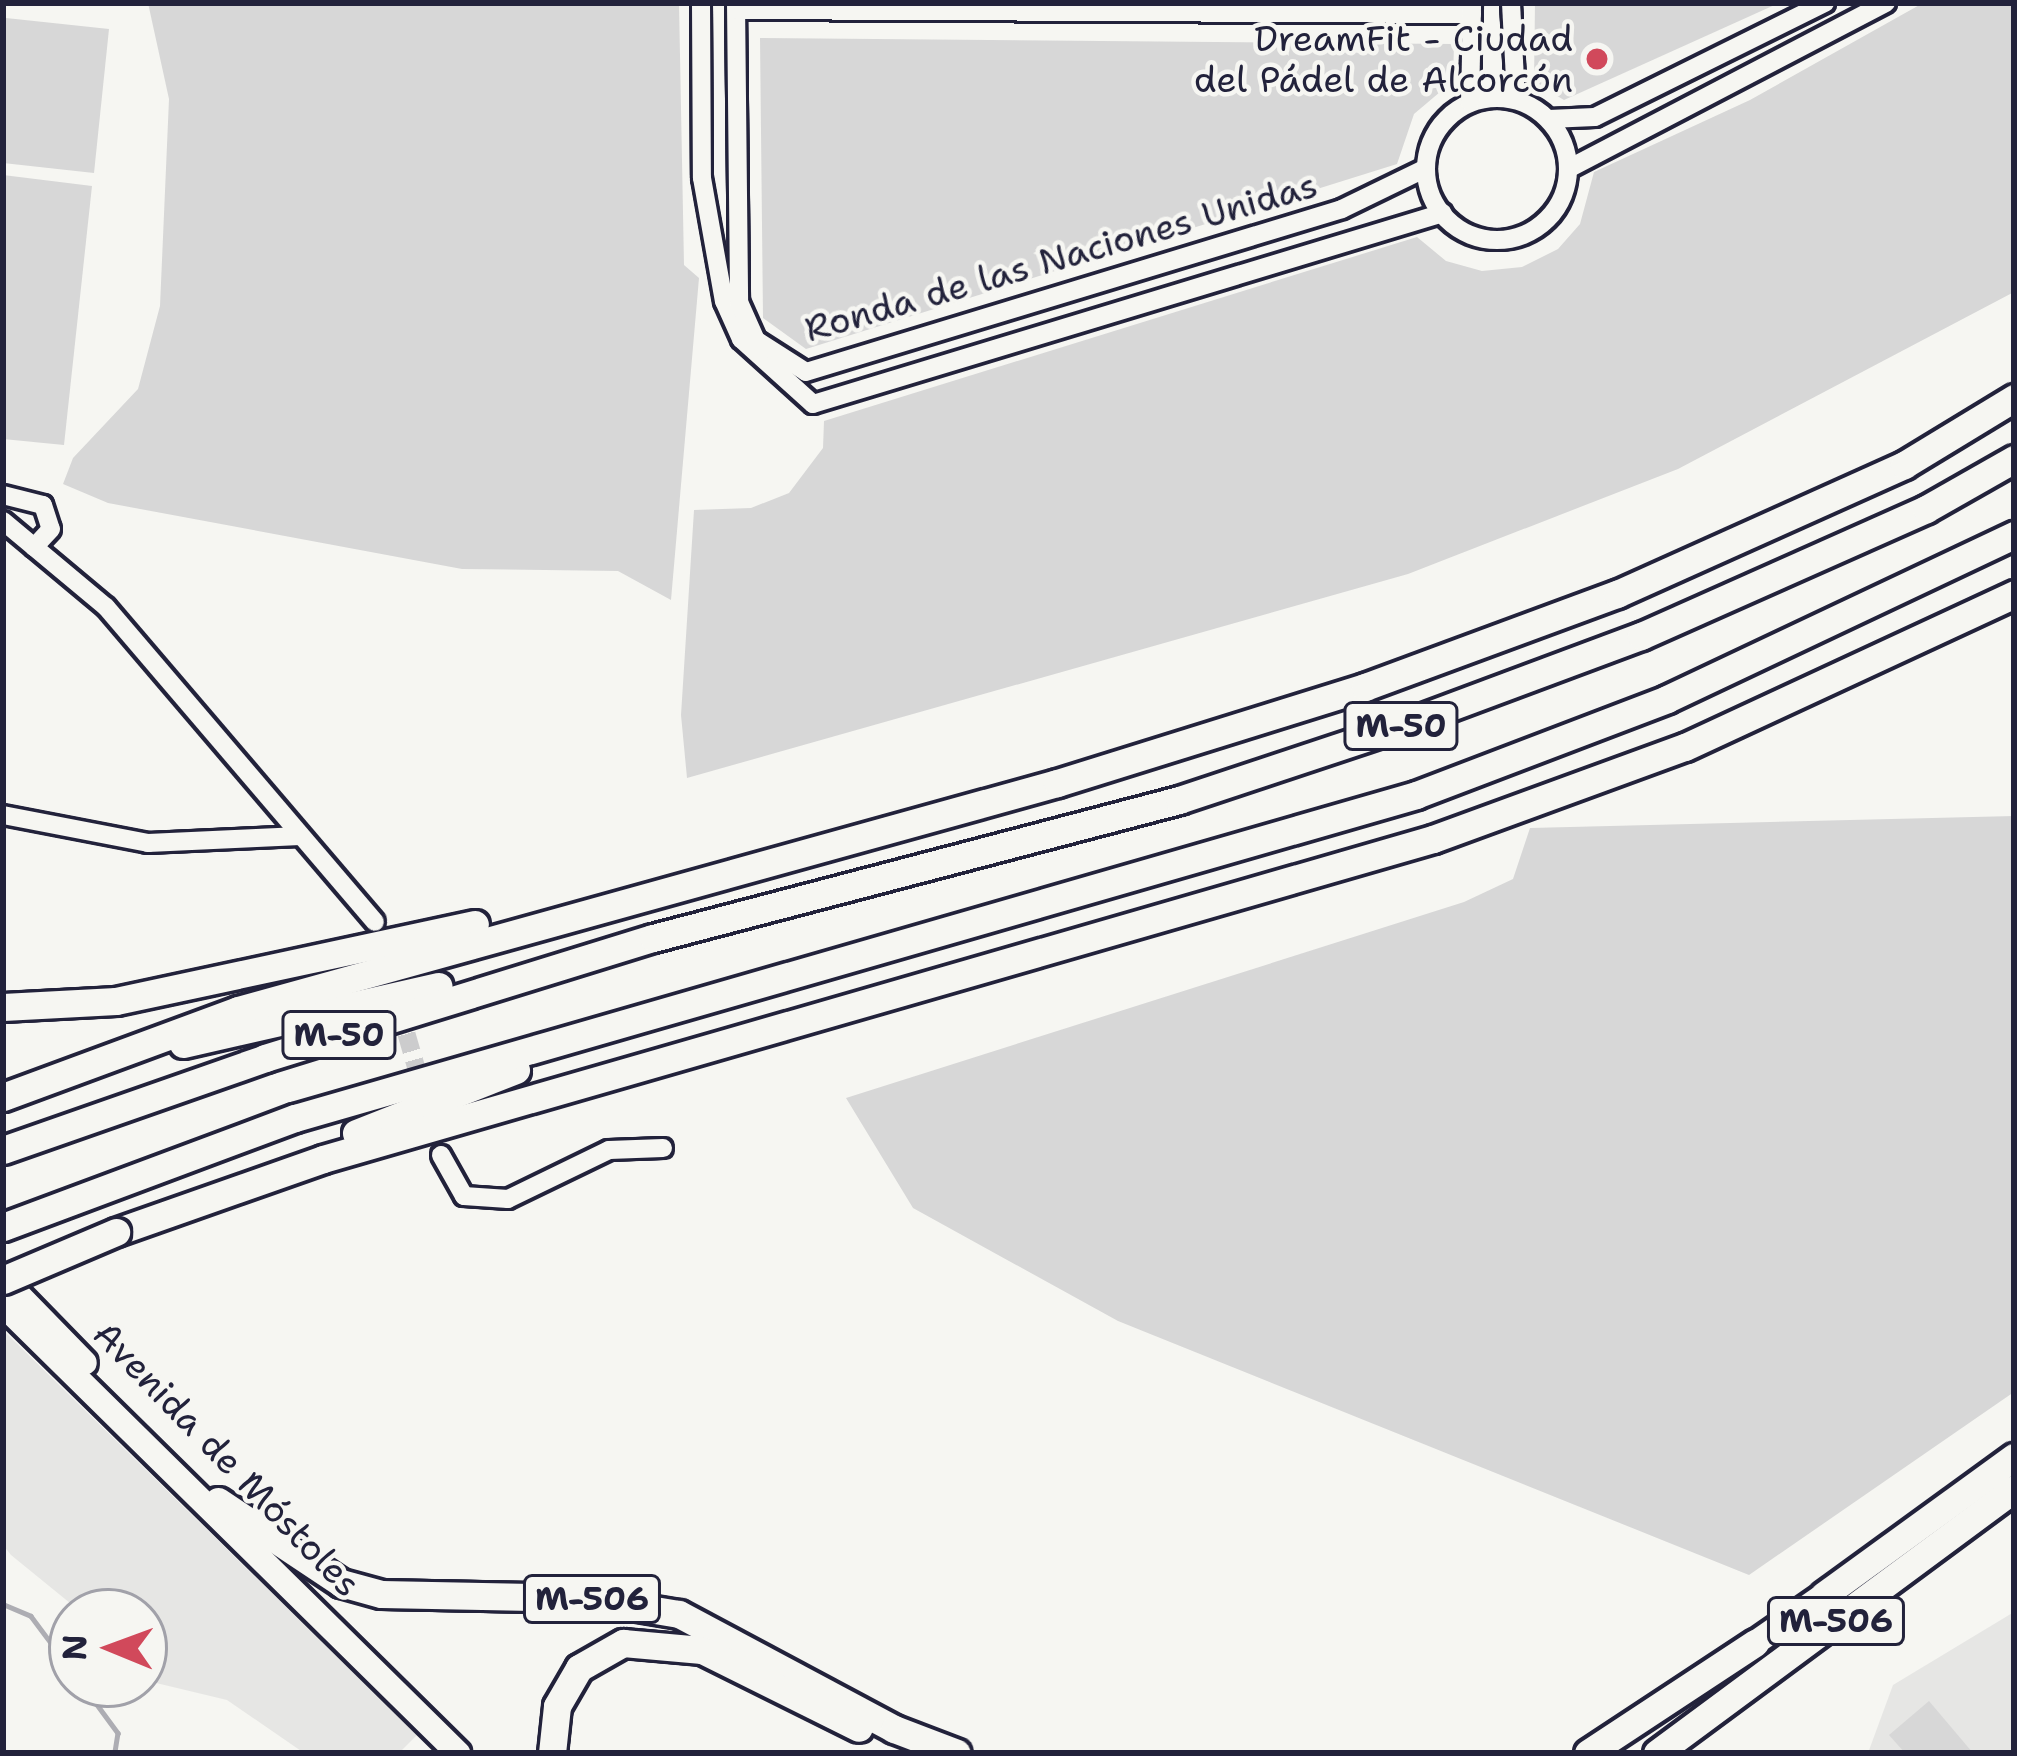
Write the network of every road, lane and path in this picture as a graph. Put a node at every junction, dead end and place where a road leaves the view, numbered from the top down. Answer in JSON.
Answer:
{"nodes":[{"id":1,"x":701,"y":3,"type":"edge"},
{"id":2,"x":1510,"y":3,"type":"edge"},
{"id":3,"x":1825,"y":3,"type":"edge"},
{"id":4,"x":1886,"y":3,"type":"edge"},
{"id":5,"x":736,"y":6,"type":"edge"},
{"id":6,"x":1172,"y":8,"type":"edge"},
{"id":7,"x":1472,"y":9,"type":"edge"},
{"id":8,"x":1516,"y":100,"type":"junction"},
{"id":9,"x":1470,"y":103,"type":"junction"},
{"id":10,"x":1549,"y":119,"type":"junction"},
{"id":11,"x":1426,"y":168,"type":"junction"},
{"id":12,"x":1568,"y":169,"type":"junction"},
{"id":13,"x":1443,"y":213,"type":"junction"},
{"id":14,"x":2014,"y":398,"type":"edge"},
{"id":15,"x":2014,"y":459,"type":"edge"},
{"id":16,"x":3,"y":495,"type":"edge"},
{"id":17,"x":3,"y":521,"type":"edge"},
{"id":18,"x":2014,"y":535,"type":"edge"},
{"id":19,"x":34,"y":547,"type":"junction"},
{"id":20,"x":2014,"y":594,"type":"edge"},
{"id":21,"x":3,"y":815,"type":"edge"},
{"id":22,"x":300,"y":836,"type":"junction"},
{"id":23,"x":783,"y":856,"type":"junction"},
{"id":24,"x":375,"y":922,"type":"dead end"},
{"id":25,"x":653,"y":938,"type":"junction"},
{"id":26,"x":3,"y":1007,"type":"edge"},
{"id":27,"x":635,"y":1024,"type":"junction"},
{"id":28,"x":31,"y":1085,"type":"junction"},
{"id":29,"x":3,"y":1096,"type":"edge"},
{"id":30,"x":15,"y":1144,"type":"edge"},
{"id":31,"x":663,"y":1148,"type":"dead end"},
{"id":32,"x":441,"y":1155,"type":"dead end"},
{"id":33,"x":170,"y":1211,"type":"junction"},
{"id":34,"x":3,"y":1226,"type":"edge"},
{"id":35,"x":3,"y":1280,"type":"edge"},
{"id":36,"x":3,"y":1305,"type":"edge"},
{"id":37,"x":2014,"y":1456,"type":"edge"},
{"id":38,"x":2014,"y":1489,"type":"edge"},
{"id":39,"x":218,"y":1502,"type":"junction"},
{"id":40,"x":1824,"y":1595,"type":"joint"},
{"id":41,"x":1755,"y":1643,"type":"junction"},
{"id":42,"x":396,"y":1691,"type":"junction"},
{"id":43,"x":1660,"y":1751,"type":"edge"},
{"id":44,"x":458,"y":1753,"type":"edge"},
{"id":45,"x":552,"y":1753,"type":"edge"},
{"id":46,"x":915,"y":1753,"type":"edge"},
{"id":47,"x":958,"y":1753,"type":"edge"},
{"id":48,"x":1588,"y":1753,"type":"edge"},
{"id":49,"x":1608,"y":1753,"type":"edge"}],
"edges":[{"from":1,"to":13,"type":"street","name":"Ronda de las Naciones Unidas"},
{"from":2,"to":8,"type":"street"},
{"from":3,"to":10,"type":"street"},
{"from":4,"to":12,"type":"street"},
{"from":5,"to":6,"type":"street"},
{"from":5,"to":11,"type":"street","name":"Ronda de las Naciones Unidas"},
{"from":6,"to":7,"type":"street"},
{"from":7,"to":9,"type":"street"},
{"from":8,"to":9,"type":"street"},
{"from":8,"to":10,"type":"street"},
{"from":9,"to":11,"type":"street"},
{"from":10,"to":12,"type":"street"},
{"from":11,"to":13,"type":"street"},
{"from":12,"to":13,"type":"street"},
{"from":14,"to":23,"type":"highway"},
{"from":15,"to":25,"type":"highway","number":"M-50"},
{"from":16,"to":19,"type":"street"},
{"from":17,"to":19,"type":"street"},
{"from":18,"to":27,"type":"highway","number":"M-50"},
{"from":19,"to":22,"type":"street"},
{"from":20,"to":33,"type":"highway"},
{"from":21,"to":22,"type":"street"},
{"from":22,"to":24,"type":"street"},
{"from":23,"to":26,"type":"highway"},
{"from":23,"to":28,"type":"highway"},
{"from":25,"to":28,"type":"highway"},
{"from":25,"to":30,"type":"highway","number":"M-50"},
{"from":27,"to":33,"type":"highway"},
{"from":27,"to":34,"type":"highway","number":"M-50"},
{"from":28,"to":29,"type":"highway"},
{"from":31,"to":32,"type":"street"},
{"from":33,"to":35,"type":"highway","bridge":true},
{"from":35,"to":39,"type":"main road","name":"Avenida de Móstoles"},
{"from":36,"to":42,"type":"main road","name":"Avenida de Móstoles"},
{"from":37,"to":40,"type":"highway","number":"M-506"},
{"from":38,"to":43,"type":"highway","number":"M-506"},
{"from":39,"to":42,"type":"main road","name":"Avenida de Móstoles"},
{"from":39,"to":47,"type":"highway","number":"M-506"},
{"from":40,"to":41,"type":"main road","number":"M-506"},
{"from":41,"to":48,"type":"highway","number":"M-506"},
{"from":41,"to":49,"type":"highway","number":"M-506"},
{"from":42,"to":44,"type":"main road","name":"Avenida de Móstoles"},
{"from":45,"to":46,"type":"highway"}]}
